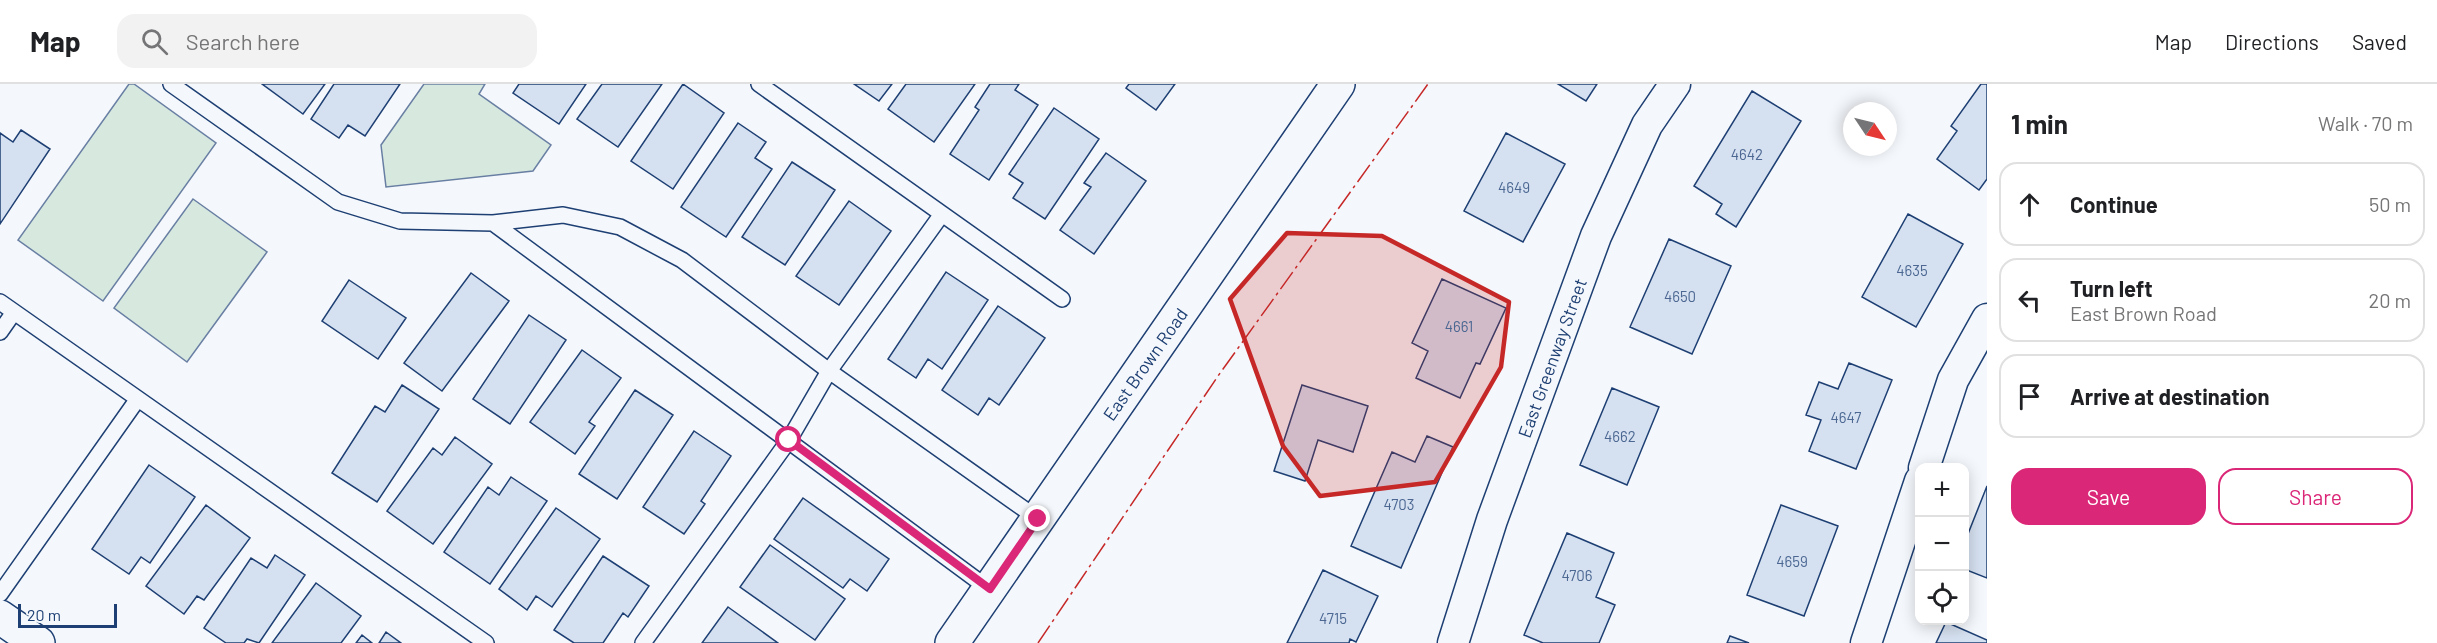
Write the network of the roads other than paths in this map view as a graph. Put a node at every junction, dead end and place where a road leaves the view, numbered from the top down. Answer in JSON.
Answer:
{"nodes":[{"id":1,"x":171,"y":84,"type":"edge"},
{"id":2,"x":759,"y":84,"type":"edge"},
{"id":3,"x":1338,"y":84,"type":"edge"},
{"id":4,"x":1675,"y":84,"type":"edge"},
{"id":5,"x":942,"y":214,"type":"junction"},
{"id":6,"x":493,"y":223,"type":"junction"},
{"id":7,"x":1062,"y":299,"type":"dead end"},
{"id":8,"x":0,"y":302,"type":"edge"},
{"id":9,"x":14,"y":312,"type":"junction"},
{"id":10,"x":1987,"y":319,"type":"edge"},
{"id":11,"x":0,"y":332,"type":"edge"},
{"id":12,"x":829,"y":371,"type":"junction"},
{"id":13,"x":137,"y":400,"type":"junction"},
{"id":14,"x":789,"y":440,"type":"junction"},
{"id":15,"x":1926,"y":463,"type":"edge"},
{"id":16,"x":1915,"y":497,"type":"edge"},
{"id":17,"x":1038,"y":519,"type":"junction"},
{"id":18,"x":990,"y":589,"type":"junction"},
{"id":19,"x":0,"y":594,"type":"edge"},
{"id":20,"x":0,"y":617,"type":"edge"},
{"id":21,"x":38,"y":643,"type":"edge"},
{"id":22,"x":486,"y":643,"type":"edge"},
{"id":23,"x":643,"y":643,"type":"edge"},
{"id":24,"x":952,"y":643,"type":"edge"},
{"id":25,"x":1453,"y":643,"type":"edge"},
{"id":26,"x":1866,"y":643,"type":"edge"}],
"edges":[{"from":1,"to":6,"type":"lane"},
{"from":2,"to":5,"type":"lane"},
{"from":3,"to":17,"type":"main road","name":"East Brown Road"},
{"from":4,"to":25,"type":"street","name":"East Greenway Street"},
{"from":5,"to":7,"type":"lane"},
{"from":5,"to":12,"type":"lane"},
{"from":6,"to":12,"type":"lane"},
{"from":6,"to":14,"type":"lane"},
{"from":8,"to":9,"type":"lane"},
{"from":9,"to":11,"type":"lane"},
{"from":9,"to":13,"type":"lane"},
{"from":10,"to":15,"type":"street"},
{"from":12,"to":14,"type":"lane"},
{"from":12,"to":17,"type":"lane"},
{"from":13,"to":19,"type":"lane"},
{"from":13,"to":22,"type":"lane"},
{"from":14,"to":18,"type":"lane"},
{"from":14,"to":23,"type":"lane"},
{"from":16,"to":26,"type":"street"},
{"from":17,"to":18,"type":"main road","name":"East Brown Road"},
{"from":18,"to":24,"type":"main road","name":"East Brown Road"},
{"from":20,"to":21,"type":"main road"}]}
